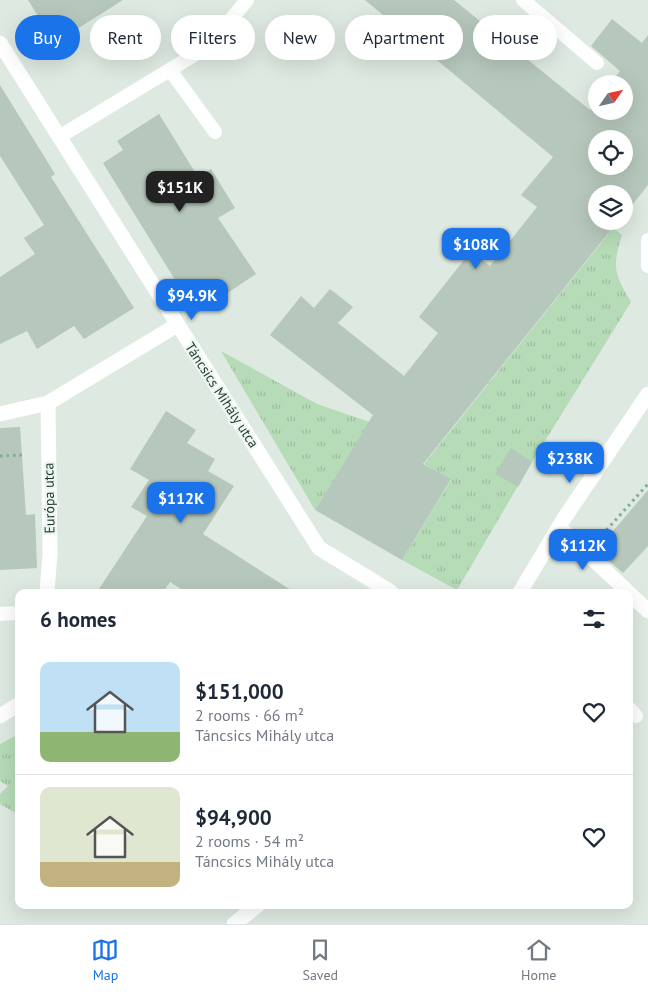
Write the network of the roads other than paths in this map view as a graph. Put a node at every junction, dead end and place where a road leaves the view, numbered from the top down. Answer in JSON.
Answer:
{"nodes":[{"id":1,"x":247,"y":0,"type":"edge"},
{"id":2,"x":523,"y":0,"type":"edge"},
{"id":3,"x":0,"y":43,"type":"edge"},
{"id":4,"x":597,"y":63,"type":"dead end"},
{"id":5,"x":170,"y":70,"type":"junction"},
{"id":6,"x":215,"y":132,"type":"dead end"},
{"id":7,"x":59,"y":137,"type":"junction"},
{"id":8,"x":648,"y":240,"type":"edge"},
{"id":9,"x":648,"y":266,"type":"edge"},
{"id":10,"x":177,"y":325,"type":"junction"},
{"id":11,"x":648,"y":394,"type":"edge"},
{"id":12,"x":48,"y":403,"type":"junction"},
{"id":13,"x":0,"y":414,"type":"edge"},
{"id":14,"x":559,"y":527,"type":"junction"},
{"id":15,"x":48,"y":589,"type":"edge"},
{"id":16,"x":386,"y":589,"type":"edge"},
{"id":17,"x":525,"y":589,"type":"edge"},
{"id":18,"x":625,"y":589,"type":"edge"},
{"id":19,"x":633,"y":597,"type":"edge"},
{"id":20,"x":648,"y":611,"type":"edge"},
{"id":21,"x":15,"y":613,"type":"edge"},
{"id":22,"x":0,"y":614,"type":"edge"},
{"id":23,"x":15,"y":707,"type":"edge"},
{"id":24,"x":0,"y":716,"type":"edge"},
{"id":25,"x":253,"y":909,"type":"edge"},
{"id":26,"x":234,"y":924,"type":"edge"}],
"edges":[{"from":1,"to":5,"type":"lane"},
{"from":2,"to":4,"type":"lane"},
{"from":3,"to":7,"type":"street","name":"Táncsics Mihály utca"},
{"from":5,"to":6,"type":"lane"},
{"from":5,"to":7,"type":"lane"},
{"from":7,"to":10,"type":"street","name":"Táncsics Mihály utca"},
{"from":8,"to":9,"type":"lane"},
{"from":10,"to":12,"type":"street"},
{"from":10,"to":16,"type":"street","name":"Táncsics Mihály utca"},
{"from":11,"to":14,"type":"street"},
{"from":12,"to":13,"type":"street"},
{"from":12,"to":15,"type":"street","name":"Európa utca"},
{"from":14,"to":17,"type":"street"},
{"from":14,"to":18,"type":"street"},
{"from":19,"to":20,"type":"street"},
{"from":21,"to":22,"type":"lane"},
{"from":23,"to":24,"type":"street"},
{"from":25,"to":26,"type":"street"}]}
